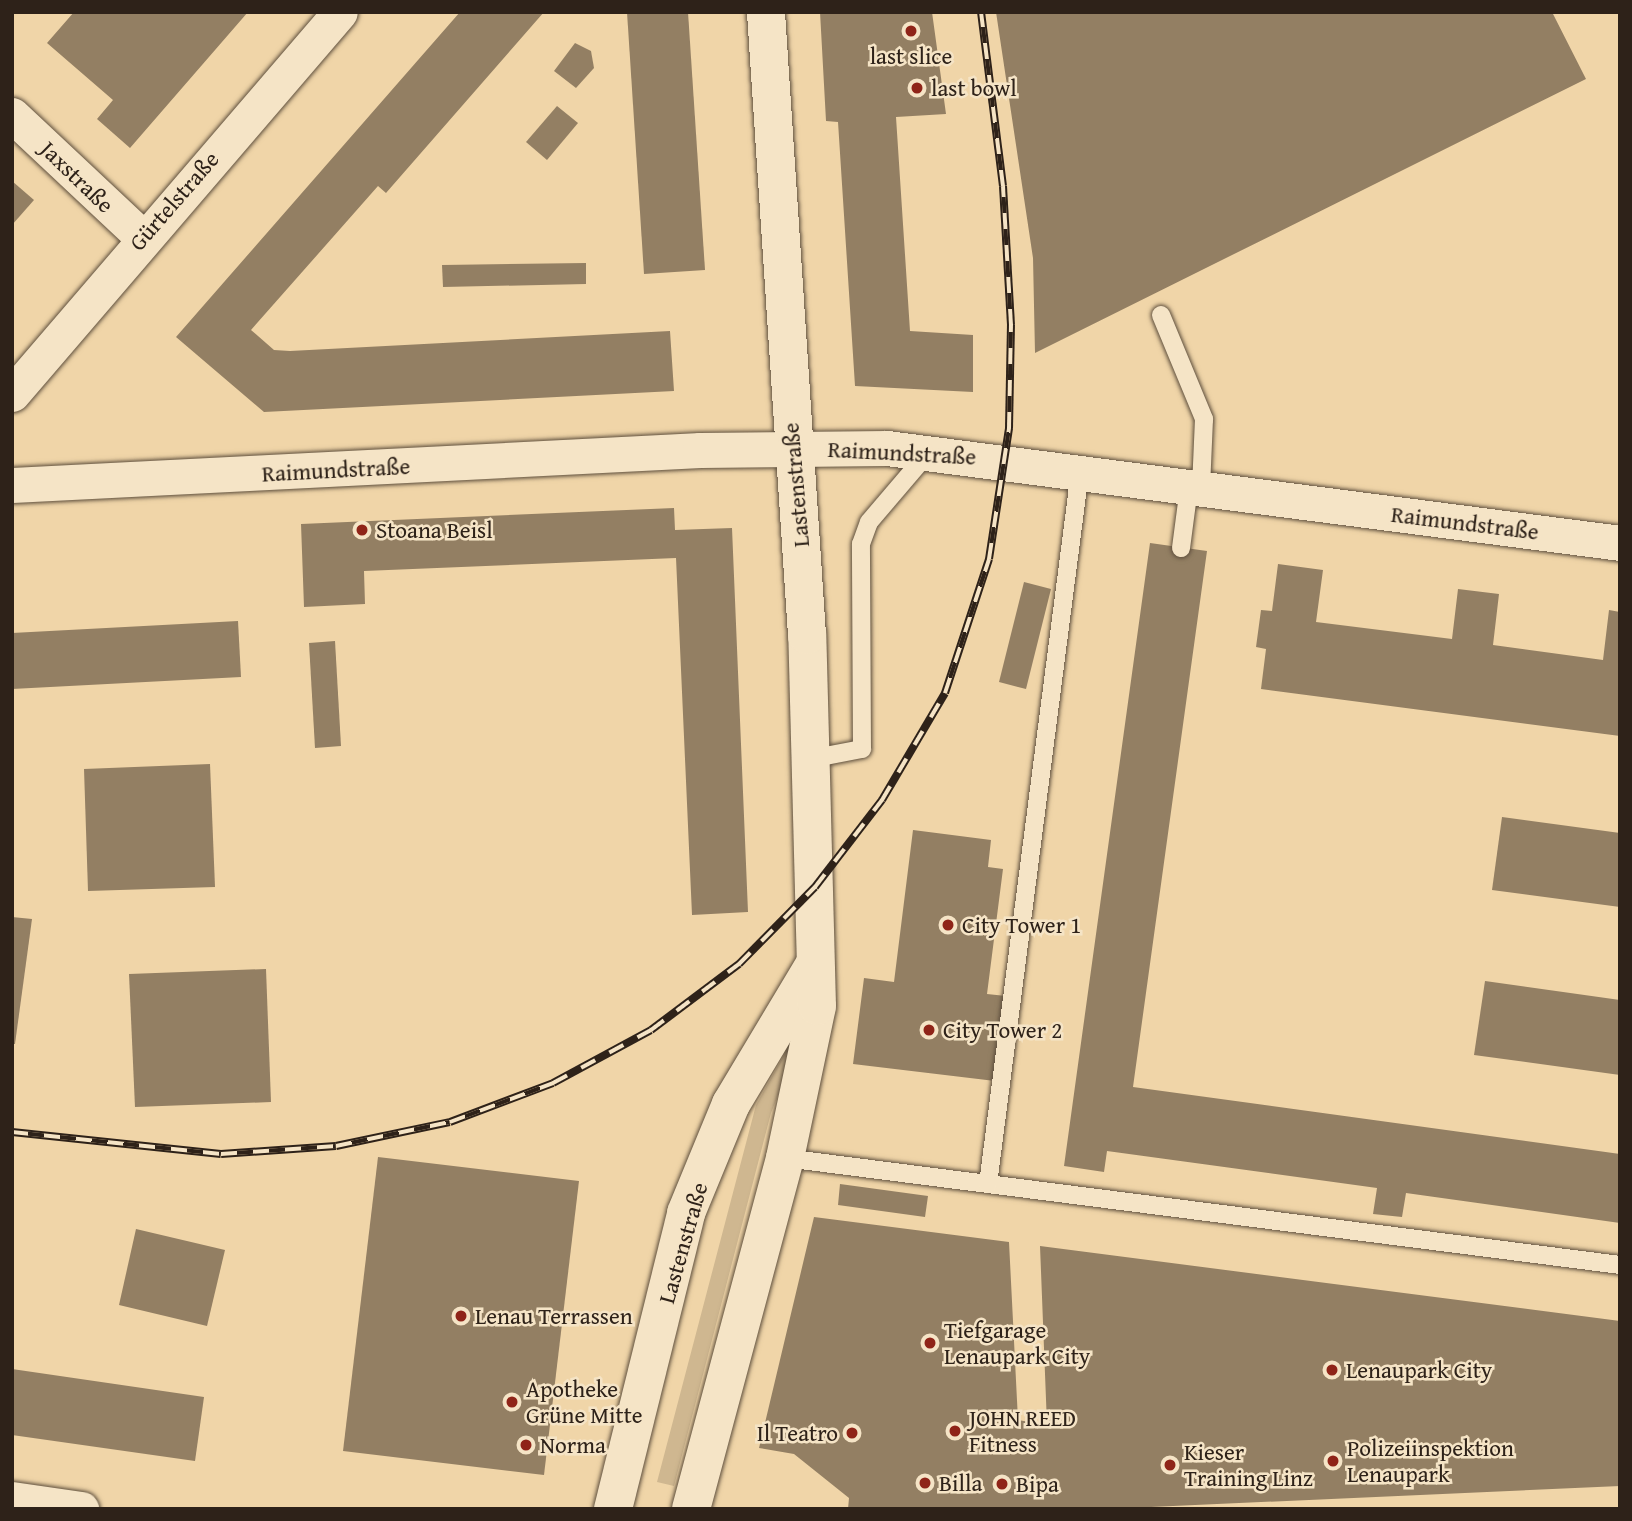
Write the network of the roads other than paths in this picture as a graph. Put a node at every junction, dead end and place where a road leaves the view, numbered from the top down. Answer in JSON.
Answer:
{"nodes":[{"id":1,"x":340,"y":12,"type":"edge"},
{"id":2,"x":766,"y":12,"type":"edge"},
{"id":3,"x":12,"y":115,"type":"edge"},
{"id":4,"x":142,"y":237,"type":"junction"},
{"id":5,"x":1161,"y":315,"type":"dead end"},
{"id":6,"x":12,"y":394,"type":"edge"},
{"id":7,"x":793,"y":448,"type":"junction"},
{"id":8,"x":928,"y":453,"type":"junction"},
{"id":9,"x":1080,"y":472,"type":"junction"},
{"id":10,"x":12,"y":485,"type":"edge"},
{"id":11,"x":1195,"y":488,"type":"junction"},
{"id":12,"x":1620,"y":543,"type":"edge"},
{"id":13,"x":1181,"y":548,"type":"dead end"},
{"id":14,"x":810,"y":759,"type":"junction"},
{"id":15,"x":818,"y":959,"type":"junction"},
{"id":16,"x":785,"y":1158,"type":"junction"},
{"id":17,"x":988,"y":1184,"type":"junction"},
{"id":18,"x":1620,"y":1265,"type":"edge"},
{"id":19,"x":12,"y":1499,"type":"edge"},
{"id":20,"x":81,"y":1509,"type":"edge"},
{"id":21,"x":613,"y":1509,"type":"edge"},
{"id":22,"x":691,"y":1509,"type":"edge"}],
"edges":[{"from":1,"to":4,"type":"street","name":"Gürtelstraße"},
{"from":2,"to":7,"type":"main road","name":"Lastenstraße"},
{"from":3,"to":4,"type":"street","name":"Jaxstraße"},
{"from":4,"to":6,"type":"street","name":"Gürtelstraße"},
{"from":5,"to":11,"type":"lane"},
{"from":7,"to":8,"type":"street","name":"Raimundstraße"},
{"from":7,"to":10,"type":"street","name":"Raimundstraße"},
{"from":7,"to":14,"type":"main road","name":"Lastenstraße"},
{"from":8,"to":9,"type":"street","name":"Raimundstraße"},
{"from":8,"to":14,"type":"lane"},
{"from":9,"to":11,"type":"street","name":"Raimundstraße"},
{"from":9,"to":17,"type":"lane"},
{"from":11,"to":12,"type":"street","name":"Raimundstraße"},
{"from":11,"to":13,"type":"lane"},
{"from":14,"to":15,"type":"main road","name":"Lastenstraße"},
{"from":15,"to":16,"type":"main road","name":"Lastenstraße"},
{"from":15,"to":21,"type":"main road","name":"Lastenstraße"},
{"from":16,"to":17,"type":"lane"},
{"from":16,"to":22,"type":"main road","name":"Lastenstraße"},
{"from":17,"to":18,"type":"lane"},
{"from":19,"to":20,"type":"street"}]}
